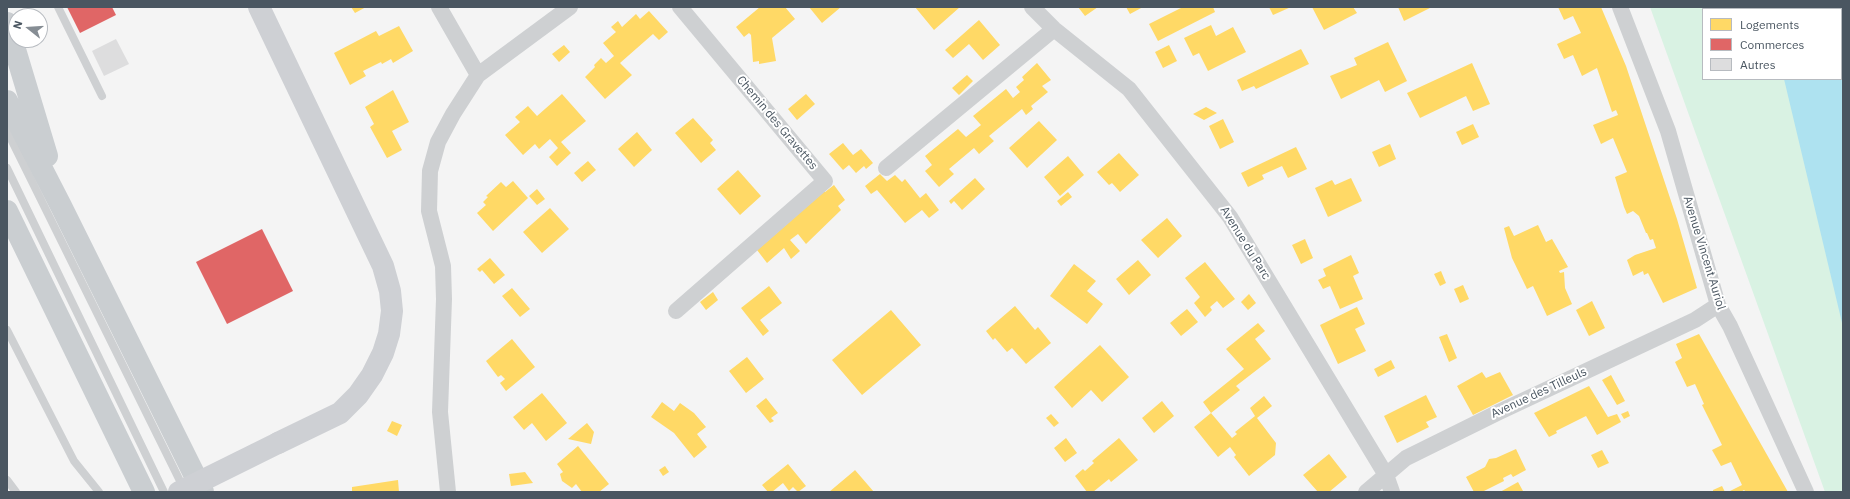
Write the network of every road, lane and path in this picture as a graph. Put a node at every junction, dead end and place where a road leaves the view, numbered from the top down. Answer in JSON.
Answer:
{"nodes":[{"id":1,"x":58,"y":7,"type":"edge"},
{"id":2,"x":259,"y":7,"type":"edge"},
{"id":3,"x":439,"y":7,"type":"edge"},
{"id":4,"x":570,"y":7,"type":"edge"},
{"id":5,"x":680,"y":7,"type":"edge"},
{"id":6,"x":1032,"y":7,"type":"edge"},
{"id":7,"x":1620,"y":7,"type":"edge"},
{"id":8,"x":7,"y":23,"type":"edge"},
{"id":9,"x":1054,"y":29,"type":"junction"},
{"id":10,"x":478,"y":75,"type":"junction"},
{"id":11,"x":102,"y":96,"type":"dead end"},
{"id":12,"x":7,"y":100,"type":"edge"},
{"id":13,"x":7,"y":131,"type":"edge"},
{"id":14,"x":7,"y":168,"type":"edge"},
{"id":15,"x":886,"y":168,"type":"dead end"},
{"id":16,"x":62,"y":206,"type":"junction"},
{"id":17,"x":7,"y":211,"type":"edge"},
{"id":18,"x":1718,"y":305,"type":"junction"},
{"id":19,"x":676,"y":311,"type":"dead end"},
{"id":20,"x":7,"y":330,"type":"edge"},
{"id":21,"x":1386,"y":475,"type":"junction"},
{"id":22,"x":7,"y":480,"type":"edge"},
{"id":23,"x":16,"y":492,"type":"edge"},
{"id":24,"x":99,"y":492,"type":"edge"},
{"id":25,"x":144,"y":492,"type":"edge"},
{"id":26,"x":164,"y":492,"type":"edge"},
{"id":27,"x":179,"y":492,"type":"edge"},
{"id":28,"x":186,"y":492,"type":"edge"},
{"id":29,"x":203,"y":492,"type":"edge"},
{"id":30,"x":448,"y":492,"type":"edge"},
{"id":31,"x":1366,"y":492,"type":"edge"},
{"id":32,"x":1392,"y":492,"type":"edge"},
{"id":33,"x":1806,"y":492,"type":"edge"}],
"edges":[{"from":1,"to":11,"type":"lane"},
{"from":2,"to":27,"type":"street","bridge":true},
{"from":3,"to":10,"type":"street"},
{"from":4,"to":10,"type":"street"},
{"from":5,"to":19,"type":"street","name":"Chemin des Gravettes"},
{"from":6,"to":9,"type":"street","name":"Avenue du Parc"},
{"from":7,"to":18,"type":"street","name":"Avenue Vincent Auriol"},
{"from":8,"to":16,"type":"main road"},
{"from":9,"to":15,"type":"street"},
{"from":9,"to":21,"type":"street","name":"Avenue du Parc"},
{"from":10,"to":30,"type":"street"},
{"from":12,"to":16,"type":"main road"},
{"from":13,"to":28,"type":"lane"},
{"from":14,"to":26,"type":"lane"},
{"from":16,"to":29,"type":"main road"},
{"from":17,"to":25,"type":"main road"},
{"from":18,"to":21,"type":"street","name":"Avenue des Tilleuls"},
{"from":18,"to":33,"type":"street","name":"Avenue Vincent Auriol"},
{"from":20,"to":24,"type":"lane"},
{"from":21,"to":31,"type":"street","name":"Avenue des Tilleuls"},
{"from":21,"to":32,"type":"street","name":"Avenue du Parc"},
{"from":22,"to":23,"type":"lane"}]}
